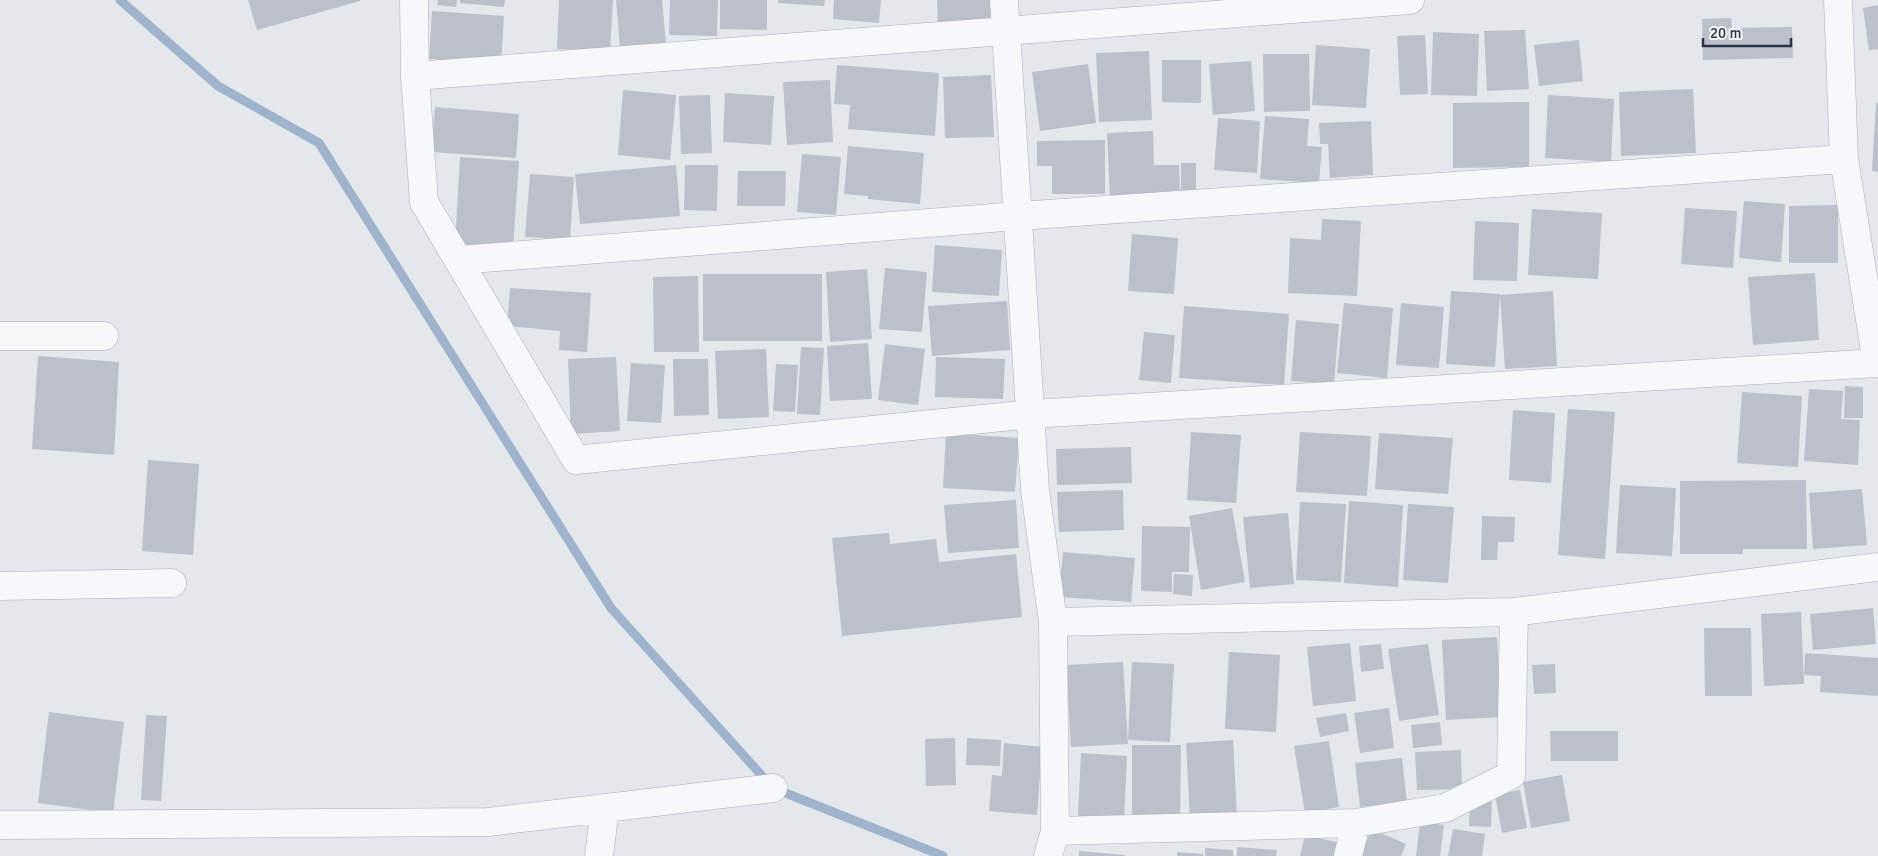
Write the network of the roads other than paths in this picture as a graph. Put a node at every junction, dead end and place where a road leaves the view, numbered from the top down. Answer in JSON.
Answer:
{"nodes":[{"id":1,"x":414,"y":0,"type":"edge"},
{"id":2,"x":1004,"y":0,"type":"edge"},
{"id":3,"x":1410,"y":0,"type":"edge"},
{"id":4,"x":1838,"y":0,"type":"edge"},
{"id":5,"x":1006,"y":31,"type":"junction"},
{"id":6,"x":415,"y":76,"type":"junction"},
{"id":7,"x":1844,"y":159,"type":"junction"},
{"id":8,"x":1018,"y":216,"type":"junction"},
{"id":9,"x":459,"y":260,"type":"junction"},
{"id":10,"x":0,"y":336,"type":"edge"},
{"id":11,"x":104,"y":336,"type":"dead end"},
{"id":12,"x":1878,"y":366,"type":"edge"},
{"id":13,"x":1031,"y":414,"type":"junction"},
{"id":14,"x":1878,"y":567,"type":"edge"},
{"id":15,"x":172,"y":583,"type":"dead end"},
{"id":16,"x":0,"y":586,"type":"edge"},
{"id":17,"x":1514,"y":612,"type":"junction"},
{"id":18,"x":1054,"y":622,"type":"junction"},
{"id":19,"x":774,"y":788,"type":"dead end"},
{"id":20,"x":605,"y":808,"type":"junction"},
{"id":21,"x":1356,"y":824,"type":"junction"},
{"id":22,"x":0,"y":825,"type":"edge"},
{"id":23,"x":1052,"y":843,"type":"edge"},
{"id":24,"x":599,"y":856,"type":"edge"},
{"id":25,"x":1348,"y":856,"type":"edge"}],
"edges":[{"from":1,"to":6,"type":"street"},
{"from":2,"to":5,"type":"street"},
{"from":3,"to":5,"type":"street"},
{"from":4,"to":7,"type":"street"},
{"from":5,"to":6,"type":"street"},
{"from":5,"to":8,"type":"street"},
{"from":6,"to":9,"type":"street"},
{"from":7,"to":8,"type":"street"},
{"from":7,"to":12,"type":"street"},
{"from":8,"to":9,"type":"street"},
{"from":8,"to":13,"type":"street"},
{"from":9,"to":13,"type":"street"},
{"from":10,"to":11,"type":"street"},
{"from":12,"to":13,"type":"street"},
{"from":13,"to":18,"type":"street"},
{"from":14,"to":17,"type":"street"},
{"from":15,"to":16,"type":"street"},
{"from":17,"to":18,"type":"street"},
{"from":17,"to":21,"type":"street"},
{"from":18,"to":23,"type":"street"},
{"from":19,"to":20,"type":"street"},
{"from":20,"to":22,"type":"street"},
{"from":20,"to":24,"type":"street"},
{"from":21,"to":23,"type":"street"},
{"from":21,"to":25,"type":"street"}]}
